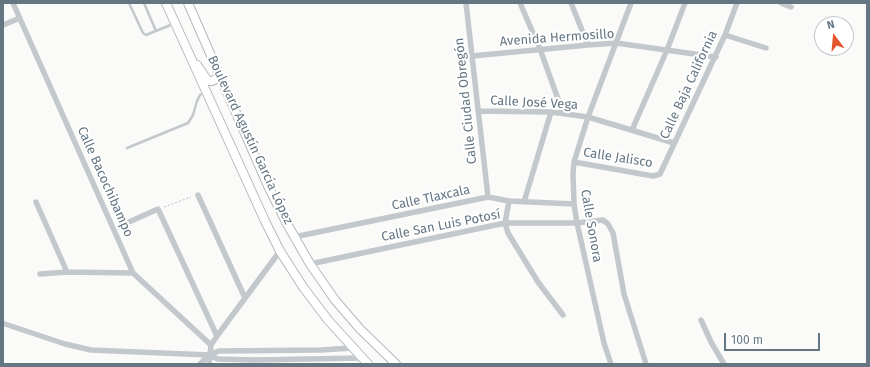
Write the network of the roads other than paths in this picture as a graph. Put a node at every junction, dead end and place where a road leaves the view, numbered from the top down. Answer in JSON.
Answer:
{"nodes":[{"id":1,"x":13,"y":3,"type":"edge"},
{"id":2,"x":130,"y":3,"type":"edge"},
{"id":3,"x":144,"y":3,"type":"edge"},
{"id":4,"x":166,"y":3,"type":"edge"},
{"id":5,"x":188,"y":3,"type":"edge"},
{"id":6,"x":466,"y":3,"type":"edge"},
{"id":7,"x":522,"y":3,"type":"edge"},
{"id":8,"x":571,"y":3,"type":"edge"},
{"id":9,"x":631,"y":3,"type":"edge"},
{"id":10,"x":685,"y":3,"type":"edge"},
{"id":11,"x":737,"y":3,"type":"edge"},
{"id":12,"x":781,"y":3,"type":"edge"},
{"id":13,"x":791,"y":7,"type":"dead end"},
{"id":14,"x":20,"y":18,"type":"junction"},
{"id":15,"x":174,"y":23,"type":"junction"},
{"id":16,"x":3,"y":25,"type":"edge"},
{"id":17,"x":156,"y":31,"type":"junction"},
{"id":18,"x":726,"y":35,"type":"junction"},
{"id":19,"x":616,"y":43,"type":"junction"},
{"id":20,"x":588,"y":45,"type":"junction"},
{"id":21,"x":766,"y":48,"type":"dead end"},
{"id":22,"x":540,"y":49,"type":"junction"},
{"id":23,"x":667,"y":50,"type":"junction"},
{"id":24,"x":472,"y":56,"type":"junction"},
{"id":25,"x":716,"y":57,"type":"junction"},
{"id":26,"x":190,"y":58,"type":"junction"},
{"id":27,"x":220,"y":77,"type":"junction"},
{"id":28,"x":206,"y":92,"type":"junction"},
{"id":29,"x":478,"y":111,"type":"junction"},
{"id":30,"x":551,"y":112,"type":"junction"},
{"id":31,"x":563,"y":113,"type":"junction"},
{"id":32,"x":588,"y":117,"type":"junction"},
{"id":33,"x":632,"y":130,"type":"junction"},
{"id":34,"x":674,"y":143,"type":"junction"},
{"id":35,"x":127,"y":148,"type":"dead end"},
{"id":36,"x":574,"y":162,"type":"junction"},
{"id":37,"x":658,"y":175,"type":"joint"},
{"id":38,"x":198,"y":195,"type":"road end"},
{"id":39,"x":488,"y":197,"type":"junction"},
{"id":40,"x":508,"y":200,"type":"junction"},
{"id":41,"x":36,"y":202,"type":"dead end"},
{"id":42,"x":524,"y":202,"type":"junction"},
{"id":43,"x":574,"y":204,"type":"junction"},
{"id":44,"x":129,"y":222,"type":"dead end"},
{"id":45,"x":505,"y":223,"type":"junction"},
{"id":46,"x":577,"y":223,"type":"junction"},
{"id":47,"x":294,"y":236,"type":"junction"},
{"id":48,"x":280,"y":251,"type":"junction"},
{"id":49,"x":310,"y":264,"type":"junction"},
{"id":50,"x":67,"y":272,"type":"junction"},
{"id":51,"x":133,"y":273,"type":"junction"},
{"id":52,"x":40,"y":274,"type":"dead end"},
{"id":53,"x":245,"y":298,"type":"junction"},
{"id":54,"x":563,"y":315,"type":"dead end"},
{"id":55,"x":701,"y":320,"type":"dead end"},
{"id":56,"x":5,"y":324,"type":"dead end"},
{"id":57,"x":217,"y":336,"type":"junction"},
{"id":58,"x":211,"y":345,"type":"junction"},
{"id":59,"x":352,"y":348,"type":"junction"},
{"id":60,"x":270,"y":350,"type":"junction"},
{"id":61,"x":210,"y":355,"type":"junction"},
{"id":62,"x":361,"y":358,"type":"junction"},
{"id":63,"x":270,"y":360,"type":"junction"},
{"id":64,"x":261,"y":362,"type":"edge"},
{"id":65,"x":200,"y":364,"type":"edge"},
{"id":66,"x":209,"y":364,"type":"edge"},
{"id":67,"x":368,"y":364,"type":"edge"},
{"id":68,"x":396,"y":364,"type":"edge"},
{"id":69,"x":611,"y":364,"type":"edge"},
{"id":70,"x":646,"y":364,"type":"edge"},
{"id":71,"x":724,"y":364,"type":"edge"}],
"edges":[{"from":1,"to":14,"type":"street","name":"Calle Bacochibampo"},
{"from":2,"to":17,"type":"lane"},
{"from":3,"to":17,"type":"lane"},
{"from":4,"to":15,"type":"main road","name":"Boulevard Agustín García López"},
{"from":5,"to":27,"type":"main road","name":"Boulevard Agustín García López"},
{"from":6,"to":24,"type":"street","name":"Calle Ciudad Obregón"},
{"from":7,"to":22,"type":"street"},
{"from":8,"to":20,"type":"street"},
{"from":9,"to":19,"type":"street","name":"Calle Sonora"},
{"from":10,"to":23,"type":"street"},
{"from":11,"to":18,"type":"street","name":"Calle Baja California"},
{"from":12,"to":13,"type":"street"},
{"from":14,"to":16,"type":"street"},
{"from":14,"to":51,"type":"street","name":"Calle Bacochibampo"},
{"from":15,"to":17,"type":"lane"},
{"from":15,"to":26,"type":"main road","name":"Boulevard Agustín García López"},
{"from":18,"to":21,"type":"street"},
{"from":18,"to":25,"type":"street","name":"Calle Baja California"},
{"from":19,"to":20,"type":"street","name":"Avenida Hermosillo"},
{"from":19,"to":23,"type":"street","name":"Avenida Hermosillo"},
{"from":19,"to":32,"type":"street","name":"Calle Sonora"},
{"from":20,"to":22,"type":"street","name":"Avenida Hermosillo"},
{"from":22,"to":24,"type":"street","name":"Avenida Hermosillo"},
{"from":22,"to":31,"type":"street"},
{"from":23,"to":25,"type":"street","name":"Avenida Hermosillo"},
{"from":23,"to":33,"type":"street"},
{"from":24,"to":29,"type":"street","name":"Calle Ciudad Obregón"},
{"from":25,"to":34,"type":"street","name":"Calle Baja California"},
{"from":26,"to":27,"type":"main road"},
{"from":26,"to":28,"type":"main road","name":"Boulevard Agustín García López"},
{"from":27,"to":47,"type":"main road","name":"Boulevard Agustín García López"},
{"from":28,"to":35,"type":"lane"},
{"from":28,"to":48,"type":"main road","name":"Boulevard Agustín García López"},
{"from":29,"to":30,"type":"street","name":"Calle José Vega"},
{"from":29,"to":39,"type":"street","name":"Calle Ciudad Obregón"},
{"from":30,"to":31,"type":"street","name":"Calle José Vega"},
{"from":30,"to":42,"type":"street"},
{"from":31,"to":32,"type":"street","name":"Calle José Vega"},
{"from":32,"to":33,"type":"street","name":"Calle José Vega"},
{"from":32,"to":36,"type":"street","name":"Calle Sonora"},
{"from":33,"to":34,"type":"street","name":"Calle José Vega"},
{"from":34,"to":37,"type":"street","name":"Calle Baja California"},
{"from":36,"to":37,"type":"street","name":"Calle Jalisco"},
{"from":36,"to":43,"type":"street","name":"Calle Sonora"},
{"from":38,"to":53,"type":"street"},
{"from":39,"to":40,"type":"street","name":"Calle Tlaxcala"},
{"from":39,"to":47,"type":"street","name":"Calle Tlaxcala"},
{"from":40,"to":42,"type":"street","name":"Calle Tlaxcala"},
{"from":40,"to":45,"type":"street"},
{"from":41,"to":50,"type":"street"},
{"from":42,"to":43,"type":"street","name":"Calle Tlaxcala"},
{"from":43,"to":46,"type":"street","name":"Calle Sonora"},
{"from":44,"to":57,"type":"street"},
{"from":45,"to":46,"type":"street","name":"Calle San Luis Potosí"},
{"from":45,"to":49,"type":"street","name":"Calle San Luis Potosí"},
{"from":45,"to":54,"type":"street"},
{"from":46,"to":69,"type":"street","name":"Calle Sonora"},
{"from":46,"to":70,"type":"street","name":"Calle San Luis Potosí"},
{"from":47,"to":49,"type":"main road","name":"Boulevard Agustín García López"},
{"from":48,"to":53,"type":"street"},
{"from":48,"to":59,"type":"main road","name":"Boulevard Agustín García López"},
{"from":49,"to":68,"type":"main road","name":"Boulevard Agustín García López"},
{"from":50,"to":51,"type":"street"},
{"from":50,"to":52,"type":"street"},
{"from":51,"to":58,"type":"street","name":"Calle Bacochibampo"},
{"from":53,"to":57,"type":"street"},
{"from":55,"to":71,"type":"street"},
{"from":56,"to":61,"type":"street"},
{"from":57,"to":58,"type":"street"},
{"from":58,"to":61,"type":"street"},
{"from":59,"to":60,"type":"street"},
{"from":59,"to":62,"type":"main road","name":"Boulevard Agustín García López"},
{"from":60,"to":61,"type":"street"},
{"from":60,"to":63,"type":"street"},
{"from":61,"to":64,"type":"street"},
{"from":61,"to":65,"type":"street"},
{"from":61,"to":66,"type":"street"},
{"from":62,"to":63,"type":"street"},
{"from":62,"to":67,"type":"main road","name":"Boulevard Agustín García López"},
{"from":63,"to":64,"type":"street"}]}
